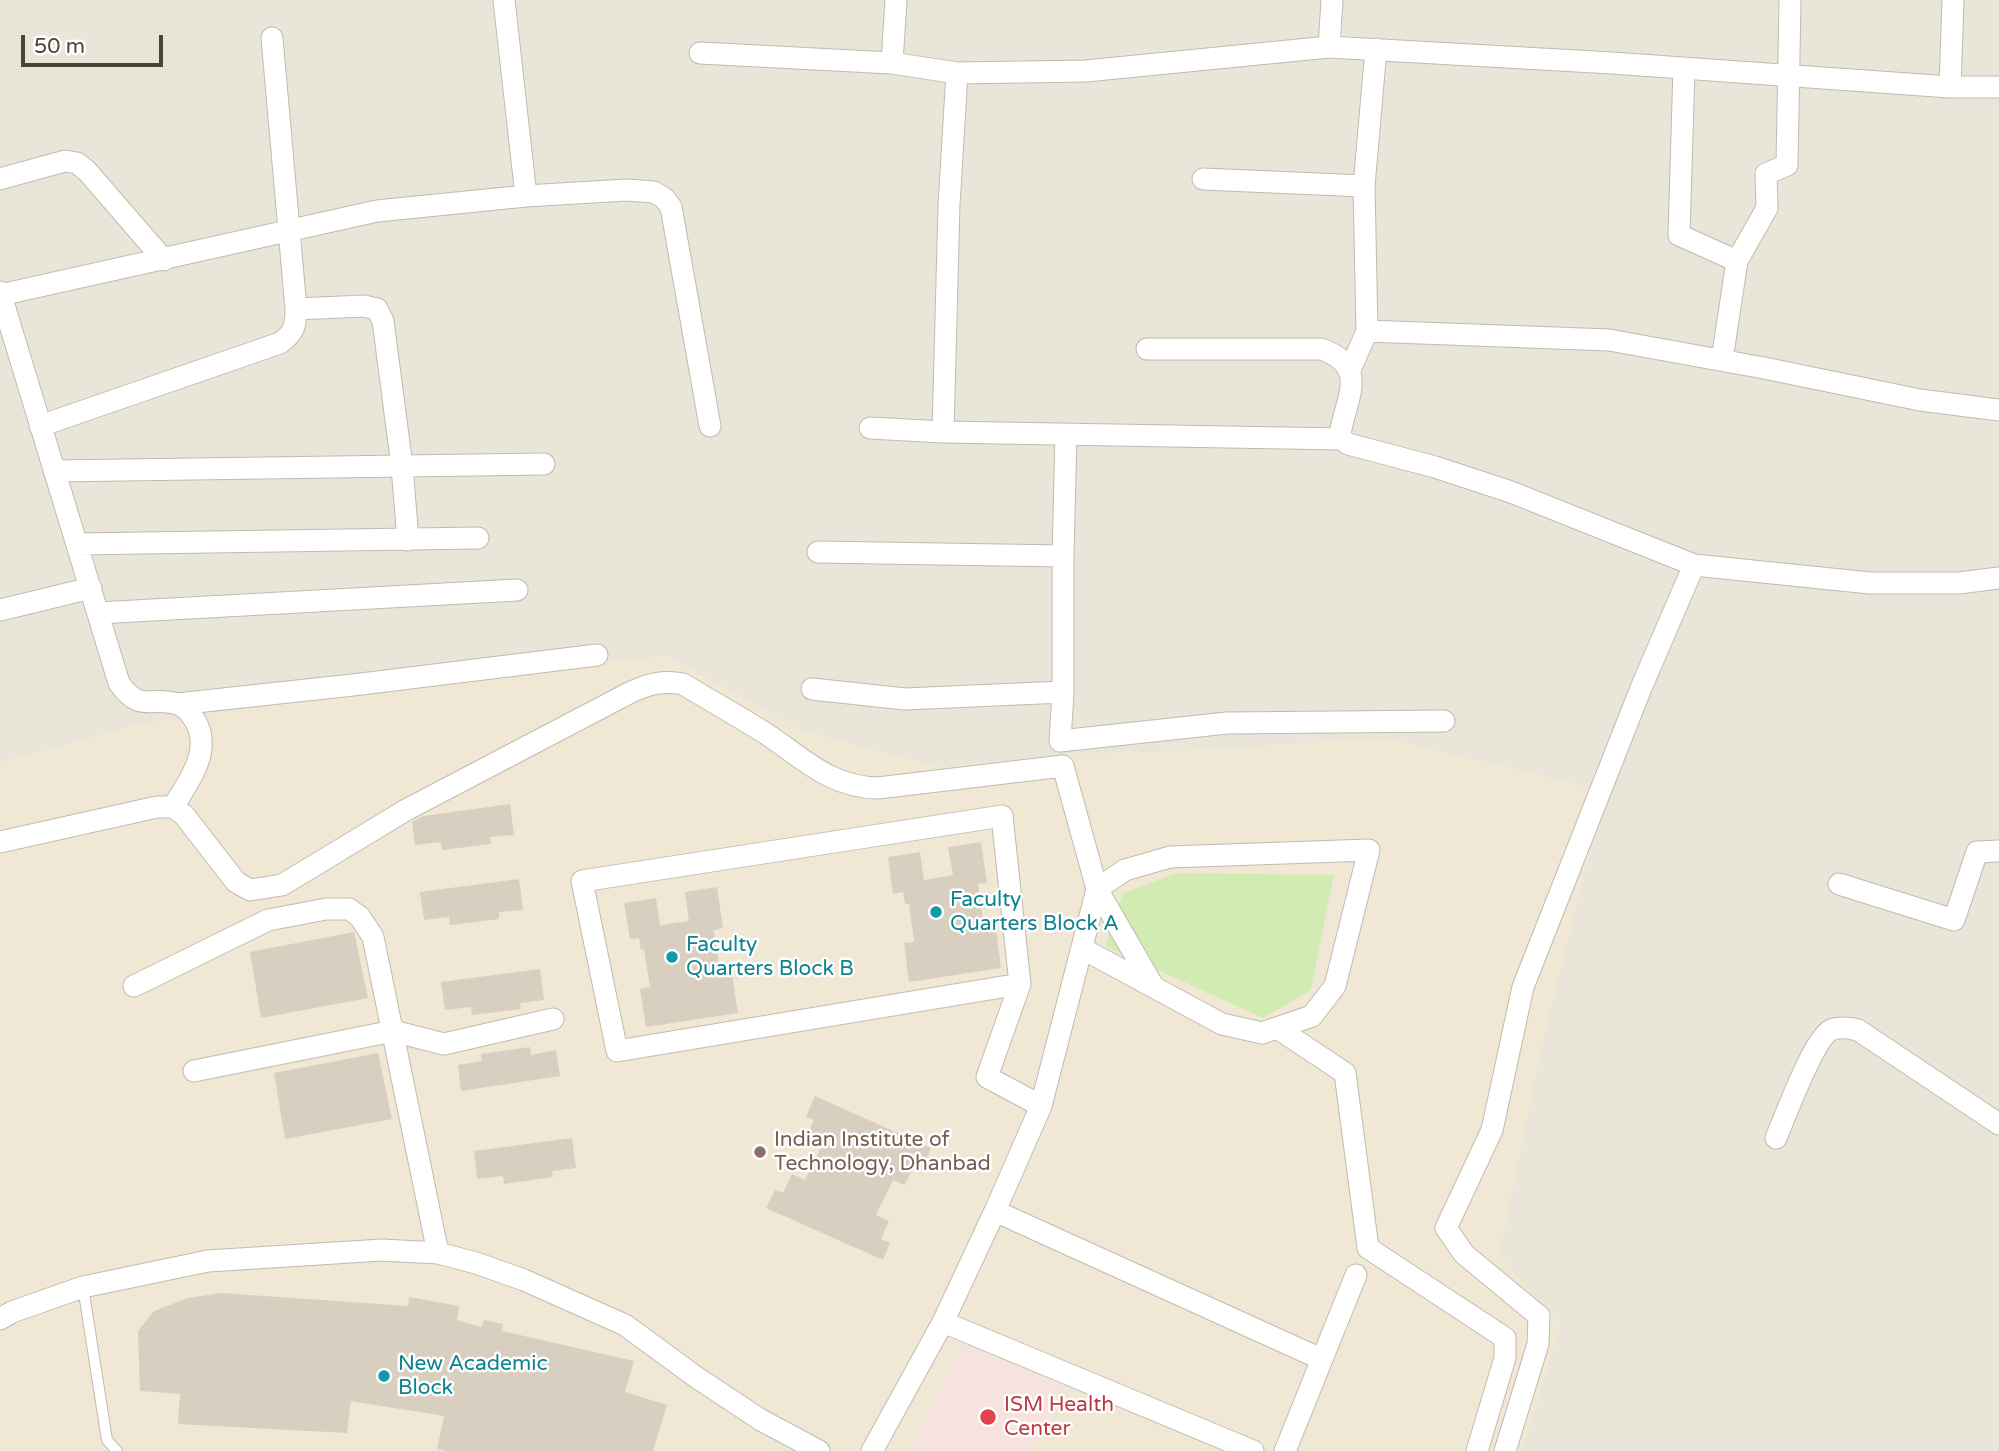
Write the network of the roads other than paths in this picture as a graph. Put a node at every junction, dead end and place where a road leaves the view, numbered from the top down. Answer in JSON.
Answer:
{"nodes":[{"id":1,"x":504,"y":0,"type":"edge"},
{"id":2,"x":896,"y":0,"type":"edge"},
{"id":3,"x":1332,"y":0,"type":"edge"},
{"id":4,"x":1790,"y":0,"type":"edge"},
{"id":5,"x":1953,"y":0,"type":"edge"},
{"id":6,"x":272,"y":38,"type":"dead end"},
{"id":7,"x":1329,"y":47,"type":"junction"},
{"id":8,"x":1376,"y":50,"type":"junction"},
{"id":9,"x":700,"y":53,"type":"dead end"},
{"id":10,"x":892,"y":63,"type":"junction"},
{"id":11,"x":1684,"y":68,"type":"junction"},
{"id":12,"x":957,"y":73,"type":"junction"},
{"id":13,"x":1789,"y":75,"type":"junction"},
{"id":14,"x":1950,"y":87,"type":"junction"},
{"id":15,"x":1999,"y":87,"type":"edge"},
{"id":16,"x":0,"y":179,"type":"edge"},
{"id":17,"x":1203,"y":179,"type":"dead end"},
{"id":18,"x":1364,"y":186,"type":"junction"},
{"id":19,"x":526,"y":196,"type":"junction"},
{"id":20,"x":288,"y":232,"type":"junction"},
{"id":21,"x":164,"y":260,"type":"junction"},
{"id":22,"x":1737,"y":261,"type":"junction"},
{"id":23,"x":0,"y":294,"type":"edge"},
{"id":24,"x":296,"y":309,"type":"junction"},
{"id":25,"x":1367,"y":331,"type":"junction"},
{"id":26,"x":1147,"y":349,"type":"dead end"},
{"id":27,"x":1722,"y":360,"type":"junction"},
{"id":28,"x":1350,"y":370,"type":"junction"},
{"id":29,"x":1999,"y":410,"type":"edge"},
{"id":30,"x":40,"y":426,"type":"junction"},
{"id":31,"x":710,"y":426,"type":"dead end"},
{"id":32,"x":870,"y":428,"type":"dead end"},
{"id":33,"x":943,"y":432,"type":"junction"},
{"id":34,"x":1066,"y":435,"type":"junction"},
{"id":35,"x":1342,"y":439,"type":"junction"},
{"id":36,"x":544,"y":464,"type":"dead end"},
{"id":37,"x":402,"y":466,"type":"junction"},
{"id":38,"x":54,"y":471,"type":"junction"},
{"id":39,"x":478,"y":538,"type":"dead end"},
{"id":40,"x":408,"y":540,"type":"junction"},
{"id":41,"x":77,"y":544,"type":"junction"},
{"id":42,"x":818,"y":552,"type":"dead end"},
{"id":43,"x":1063,"y":556,"type":"junction"},
{"id":44,"x":1694,"y":565,"type":"junction"},
{"id":45,"x":1999,"y":578,"type":"edge"},
{"id":46,"x":91,"y":589,"type":"junction"},
{"id":47,"x":517,"y":590,"type":"dead end"},
{"id":48,"x":0,"y":610,"type":"edge"},
{"id":49,"x":98,"y":613,"type":"junction"},
{"id":50,"x":597,"y":655,"type":"dead end"},
{"id":51,"x":813,"y":689,"type":"dead end"},
{"id":52,"x":1063,"y":692,"type":"junction"},
{"id":53,"x":177,"y":704,"type":"junction"},
{"id":54,"x":1444,"y":721,"type":"dead end"},
{"id":55,"x":173,"y":807,"type":"junction"},
{"id":56,"x":0,"y":842,"type":"edge"},
{"id":57,"x":1999,"y":851,"type":"edge"},
{"id":58,"x":1839,"y":884,"type":"dead end"},
{"id":59,"x":1097,"y":889,"type":"junction"},
{"id":60,"x":1083,"y":949,"type":"junction"},
{"id":61,"x":1020,"y":984,"type":"junction"},
{"id":62,"x":134,"y":985,"type":"dead end"},
{"id":63,"x":1153,"y":986,"type":"junction"},
{"id":64,"x":553,"y":1019,"type":"dead end"},
{"id":65,"x":1278,"y":1028,"type":"junction"},
{"id":66,"x":393,"y":1031,"type":"junction"},
{"id":67,"x":194,"y":1071,"type":"dead end"},
{"id":68,"x":1041,"y":1106,"type":"junction"},
{"id":69,"x":1999,"y":1124,"type":"edge"},
{"id":70,"x":1776,"y":1138,"type":"dead end"},
{"id":71,"x":995,"y":1211,"type":"junction"},
{"id":72,"x":438,"y":1253,"type":"junction"},
{"id":73,"x":1356,"y":1275,"type":"dead end"},
{"id":74,"x":83,"y":1287,"type":"junction"},
{"id":75,"x":0,"y":1319,"type":"edge"},
{"id":76,"x":943,"y":1322,"type":"junction"},
{"id":77,"x":1321,"y":1359,"type":"junction"},
{"id":78,"x":117,"y":1451,"type":"edge"},
{"id":79,"x":819,"y":1451,"type":"edge"},
{"id":80,"x":872,"y":1451,"type":"edge"},
{"id":81,"x":1253,"y":1451,"type":"edge"},
{"id":82,"x":1285,"y":1451,"type":"edge"},
{"id":83,"x":1476,"y":1451,"type":"edge"},
{"id":84,"x":1505,"y":1451,"type":"edge"}],
"edges":[{"from":1,"to":19,"type":"street"},
{"from":2,"to":10,"type":"street"},
{"from":3,"to":7,"type":"street"},
{"from":4,"to":13,"type":"street"},
{"from":5,"to":14,"type":"street"},
{"from":6,"to":20,"type":"street"},
{"from":7,"to":8,"type":"street"},
{"from":7,"to":12,"type":"street"},
{"from":8,"to":11,"type":"street"},
{"from":8,"to":18,"type":"street"},
{"from":9,"to":10,"type":"street"},
{"from":10,"to":12,"type":"street"},
{"from":11,"to":13,"type":"street"},
{"from":11,"to":22,"type":"street"},
{"from":12,"to":33,"type":"street"},
{"from":13,"to":14,"type":"street"},
{"from":13,"to":22,"type":"street"},
{"from":14,"to":15,"type":"street"},
{"from":16,"to":21,"type":"street"},
{"from":17,"to":18,"type":"street"},
{"from":18,"to":25,"type":"street"},
{"from":19,"to":20,"type":"street"},
{"from":19,"to":31,"type":"street"},
{"from":20,"to":21,"type":"street"},
{"from":20,"to":24,"type":"street"},
{"from":21,"to":23,"type":"street"},
{"from":22,"to":27,"type":"street"},
{"from":23,"to":30,"type":"street"},
{"from":24,"to":30,"type":"street"},
{"from":24,"to":37,"type":"street"},
{"from":25,"to":27,"type":"street"},
{"from":25,"to":28,"type":"street"},
{"from":26,"to":28,"type":"street"},
{"from":27,"to":29,"type":"street"},
{"from":28,"to":35,"type":"street"},
{"from":30,"to":38,"type":"street"},
{"from":32,"to":33,"type":"street"},
{"from":33,"to":34,"type":"street"},
{"from":34,"to":35,"type":"street"},
{"from":34,"to":43,"type":"street"},
{"from":35,"to":44,"type":"street"},
{"from":36,"to":37,"type":"street"},
{"from":37,"to":38,"type":"street"},
{"from":37,"to":40,"type":"street"},
{"from":38,"to":41,"type":"street"},
{"from":39,"to":40,"type":"street"},
{"from":40,"to":41,"type":"street"},
{"from":41,"to":46,"type":"street"},
{"from":42,"to":43,"type":"street"},
{"from":43,"to":52,"type":"street"},
{"from":44,"to":45,"type":"street"},
{"from":44,"to":84,"type":"street"},
{"from":46,"to":48,"type":"street"},
{"from":46,"to":49,"type":"street"},
{"from":47,"to":49,"type":"street"},
{"from":49,"to":53,"type":"street"},
{"from":50,"to":53,"type":"street"},
{"from":51,"to":52,"type":"street"},
{"from":52,"to":54,"type":"street"},
{"from":53,"to":55,"type":"street"},
{"from":55,"to":56,"type":"street"},
{"from":55,"to":59,"type":"street"},
{"from":57,"to":58,"type":"street"},
{"from":59,"to":60,"type":"street"},
{"from":59,"to":63,"type":"street"},
{"from":59,"to":65,"type":"street"},
{"from":60,"to":63,"type":"street"},
{"from":60,"to":68,"type":"street"},
{"from":61,"to":61,"type":"street"},
{"from":61,"to":68,"type":"street"},
{"from":62,"to":66,"type":"street"},
{"from":63,"to":65,"type":"street"},
{"from":64,"to":66,"type":"street"},
{"from":65,"to":83,"type":"street"},
{"from":66,"to":67,"type":"street"},
{"from":66,"to":72,"type":"street"},
{"from":68,"to":71,"type":"street"},
{"from":69,"to":70,"type":"street"},
{"from":71,"to":76,"type":"street"},
{"from":71,"to":77,"type":"street"},
{"from":72,"to":74,"type":"street"},
{"from":72,"to":79,"type":"street"},
{"from":73,"to":77,"type":"street"},
{"from":74,"to":75,"type":"street"},
{"from":74,"to":78,"type":"lane"},
{"from":76,"to":80,"type":"street"},
{"from":76,"to":81,"type":"street"},
{"from":77,"to":82,"type":"street"}]}
